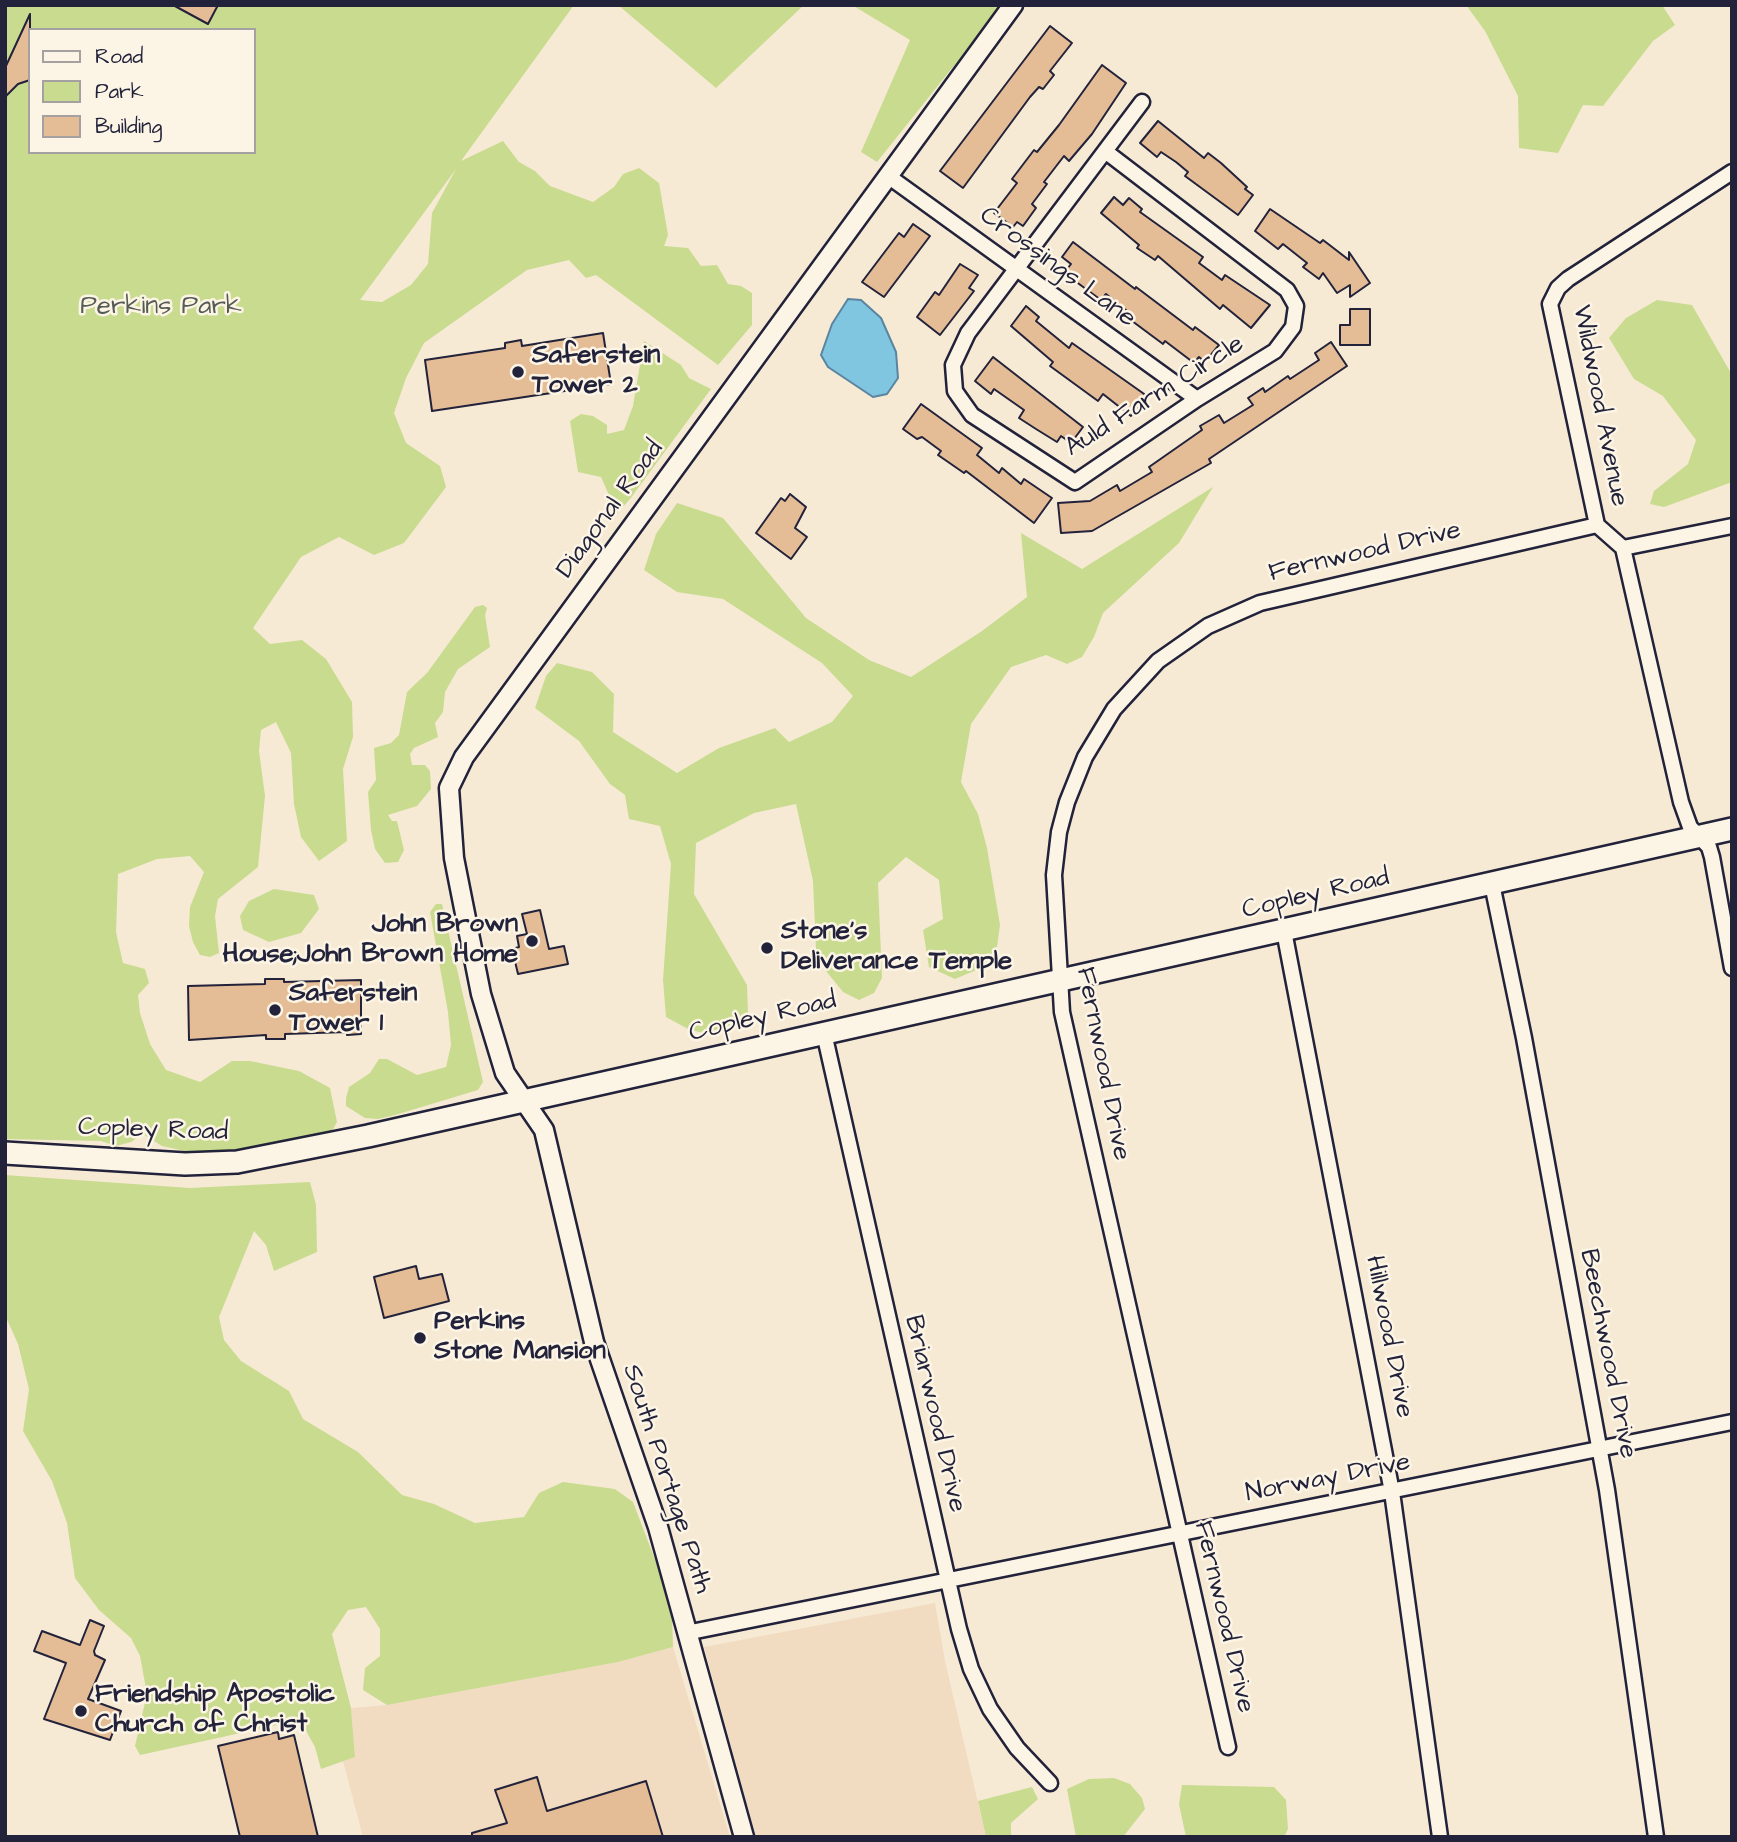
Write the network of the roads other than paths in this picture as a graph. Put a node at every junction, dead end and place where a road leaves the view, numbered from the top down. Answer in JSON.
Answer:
{"nodes":[{"id":1,"x":1013,"y":5,"type":"edge"},
{"id":2,"x":1142,"y":102,"type":"dead end"},
{"id":3,"x":1105,"y":151,"type":"junction"},
{"id":4,"x":1732,"y":172,"type":"edge"},
{"id":5,"x":888,"y":176,"type":"junction"},
{"id":6,"x":1016,"y":268,"type":"junction"},
{"id":7,"x":1197,"y":399,"type":"junction"},
{"id":8,"x":1597,"y":525,"type":"junction"},
{"id":9,"x":1732,"y":526,"type":"edge"},
{"id":10,"x":1623,"y":548,"type":"junction"},
{"id":11,"x":1732,"y":830,"type":"edge"},
{"id":12,"x":1700,"y":837,"type":"junction"},
{"id":13,"x":1492,"y":884,"type":"junction"},
{"id":14,"x":1284,"y":931,"type":"junction"},
{"id":15,"x":1732,"y":968,"type":"edge"},
{"id":16,"x":1059,"y":982,"type":"junction"},
{"id":17,"x":824,"y":1033,"type":"junction"},
{"id":18,"x":523,"y":1101,"type":"junction"},
{"id":19,"x":5,"y":1153,"type":"edge"},
{"id":20,"x":1732,"y":1422,"type":"edge"},
{"id":21,"x":1600,"y":1450,"type":"junction"},
{"id":22,"x":1392,"y":1492,"type":"junction"},
{"id":23,"x":1180,"y":1535,"type":"junction"},
{"id":24,"x":946,"y":1580,"type":"junction"},
{"id":25,"x":686,"y":1633,"type":"junction"},
{"id":26,"x":1227,"y":1747,"type":"dead end"},
{"id":27,"x":1050,"y":1783,"type":"dead end"},
{"id":28,"x":744,"y":1837,"type":"edge"},
{"id":29,"x":1440,"y":1837,"type":"edge"},
{"id":30,"x":1656,"y":1837,"type":"edge"}],
"edges":[{"from":1,"to":5,"type":"street","name":"Diagonal Road"},
{"from":2,"to":3,"type":"street","name":"Auld Farm Circle"},
{"from":3,"to":6,"type":"street","name":"Auld Farm Circle"},
{"from":3,"to":7,"type":"street","name":"Auld Farm Circle"},
{"from":4,"to":8,"type":"street","name":"Wildwood Avenue"},
{"from":5,"to":6,"type":"street","name":"Crossings Lane"},
{"from":5,"to":18,"type":"street","name":"Diagonal Road"},
{"from":6,"to":7,"type":"street","name":"Crossings Lane"},
{"from":6,"to":7,"type":"street","name":"Auld Farm Circle"},
{"from":8,"to":10,"type":"street","name":"Wildwood Avenue"},
{"from":8,"to":16,"type":"street","name":"Fernwood Drive"},
{"from":9,"to":10,"type":"street"},
{"from":10,"to":12,"type":"street"},
{"from":11,"to":12,"type":"main road","name":"Copley Road"},
{"from":12,"to":13,"type":"main road","name":"Copley Road"},
{"from":12,"to":15,"type":"street"},
{"from":13,"to":14,"type":"main road","name":"Copley Road"},
{"from":13,"to":21,"type":"street","name":"Beechwood Drive"},
{"from":14,"to":16,"type":"main road","name":"Copley Road"},
{"from":14,"to":22,"type":"street","name":"Hillwood Drive"},
{"from":16,"to":17,"type":"main road","name":"Copley Road"},
{"from":16,"to":23,"type":"street","name":"Fernwood Drive"},
{"from":17,"to":18,"type":"main road","name":"Copley Road"},
{"from":17,"to":24,"type":"street","name":"Briarwood Drive"},
{"from":18,"to":19,"type":"main road","name":"Copley Road"},
{"from":18,"to":25,"type":"street","name":"South Portage Path"},
{"from":20,"to":21,"type":"street","name":"Norway Drive"},
{"from":21,"to":22,"type":"street","name":"Norway Drive"},
{"from":21,"to":30,"type":"street","name":"Beechwood Drive"},
{"from":22,"to":23,"type":"street","name":"Norway Drive"},
{"from":22,"to":29,"type":"street","name":"Hillwood Drive"},
{"from":23,"to":24,"type":"street","name":"Norway Drive"},
{"from":23,"to":26,"type":"street","name":"Fernwood Drive"},
{"from":24,"to":25,"type":"street","name":"Norway Drive"},
{"from":24,"to":27,"type":"street","name":"Briarwood Drive"},
{"from":25,"to":28,"type":"street","name":"South Portage Path"}]}
